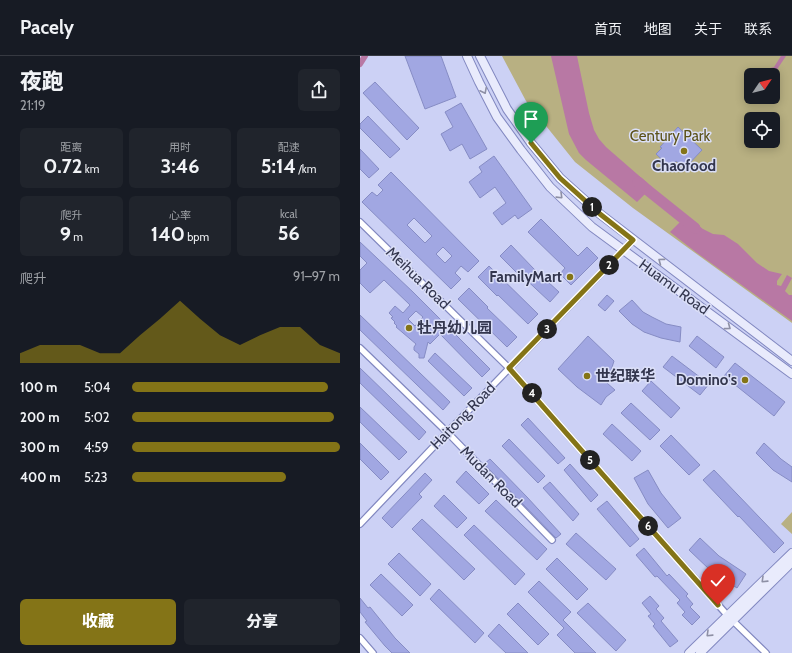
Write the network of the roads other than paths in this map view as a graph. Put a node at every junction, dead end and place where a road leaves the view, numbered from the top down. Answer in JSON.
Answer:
{"nodes":[{"id":1,"x":467,"y":56,"type":"edge"},
{"id":2,"x":480,"y":56,"type":"edge"},
{"id":3,"x":360,"y":222,"type":"edge"},
{"id":4,"x":633,"y":240,"type":"junction"},
{"id":5,"x":623,"y":250,"type":"junction"},
{"id":6,"x":360,"y":348,"type":"edge"},
{"id":7,"x":792,"y":361,"type":"edge"},
{"id":8,"x":509,"y":368,"type":"junction"},
{"id":9,"x":792,"y":374,"type":"edge"},
{"id":10,"x":447,"y":432,"type":"junction"},
{"id":11,"x":360,"y":524,"type":"edge"},
{"id":12,"x":552,"y":540,"type":"dead end"},
{"id":13,"x":792,"y":553,"type":"edge"},
{"id":14,"x":792,"y":562,"type":"edge"},
{"id":15,"x":730,"y":618,"type":"junction"},
{"id":16,"x":360,"y":638,"type":"edge"},
{"id":17,"x":373,"y":653,"type":"edge"},
{"id":18,"x":689,"y":653,"type":"edge"},
{"id":19,"x":700,"y":653,"type":"edge"},
{"id":20,"x":766,"y":653,"type":"edge"}],
"edges":[{"from":1,"to":5,"type":"main road","name":"Huamu Road","one_way":true},
{"from":2,"to":4,"type":"main road","name":"Huamu Road"},
{"from":3,"to":8,"type":"street","name":"Meihua Road"},
{"from":4,"to":5,"type":"street","name":"Haitong Road"},
{"from":7,"to":4,"type":"main road","name":"Huamu Road","one_way":true},
{"from":5,"to":8,"type":"street","name":"Haitong Road"},
{"from":5,"to":9,"type":"main road","name":"Huamu Road","one_way":true},
{"from":6,"to":10,"type":"street","name":"Mudan Road"},
{"from":8,"to":10,"type":"street","name":"Haitong Road"},
{"from":8,"to":15,"type":"street","name":"Meihua Road"},
{"from":10,"to":11,"type":"street","name":"Haitong Road"},
{"from":10,"to":12,"type":"street","name":"Mudan Road"},
{"from":13,"to":15,"type":"main road","one_way":true},
{"from":14,"to":15,"type":"main road"},
{"from":15,"to":18,"type":"main road","one_way":true},
{"from":15,"to":19,"type":"main road"},
{"from":15,"to":20,"type":"street","name":"Meihua Road"},
{"from":16,"to":17,"type":"street"}]}
